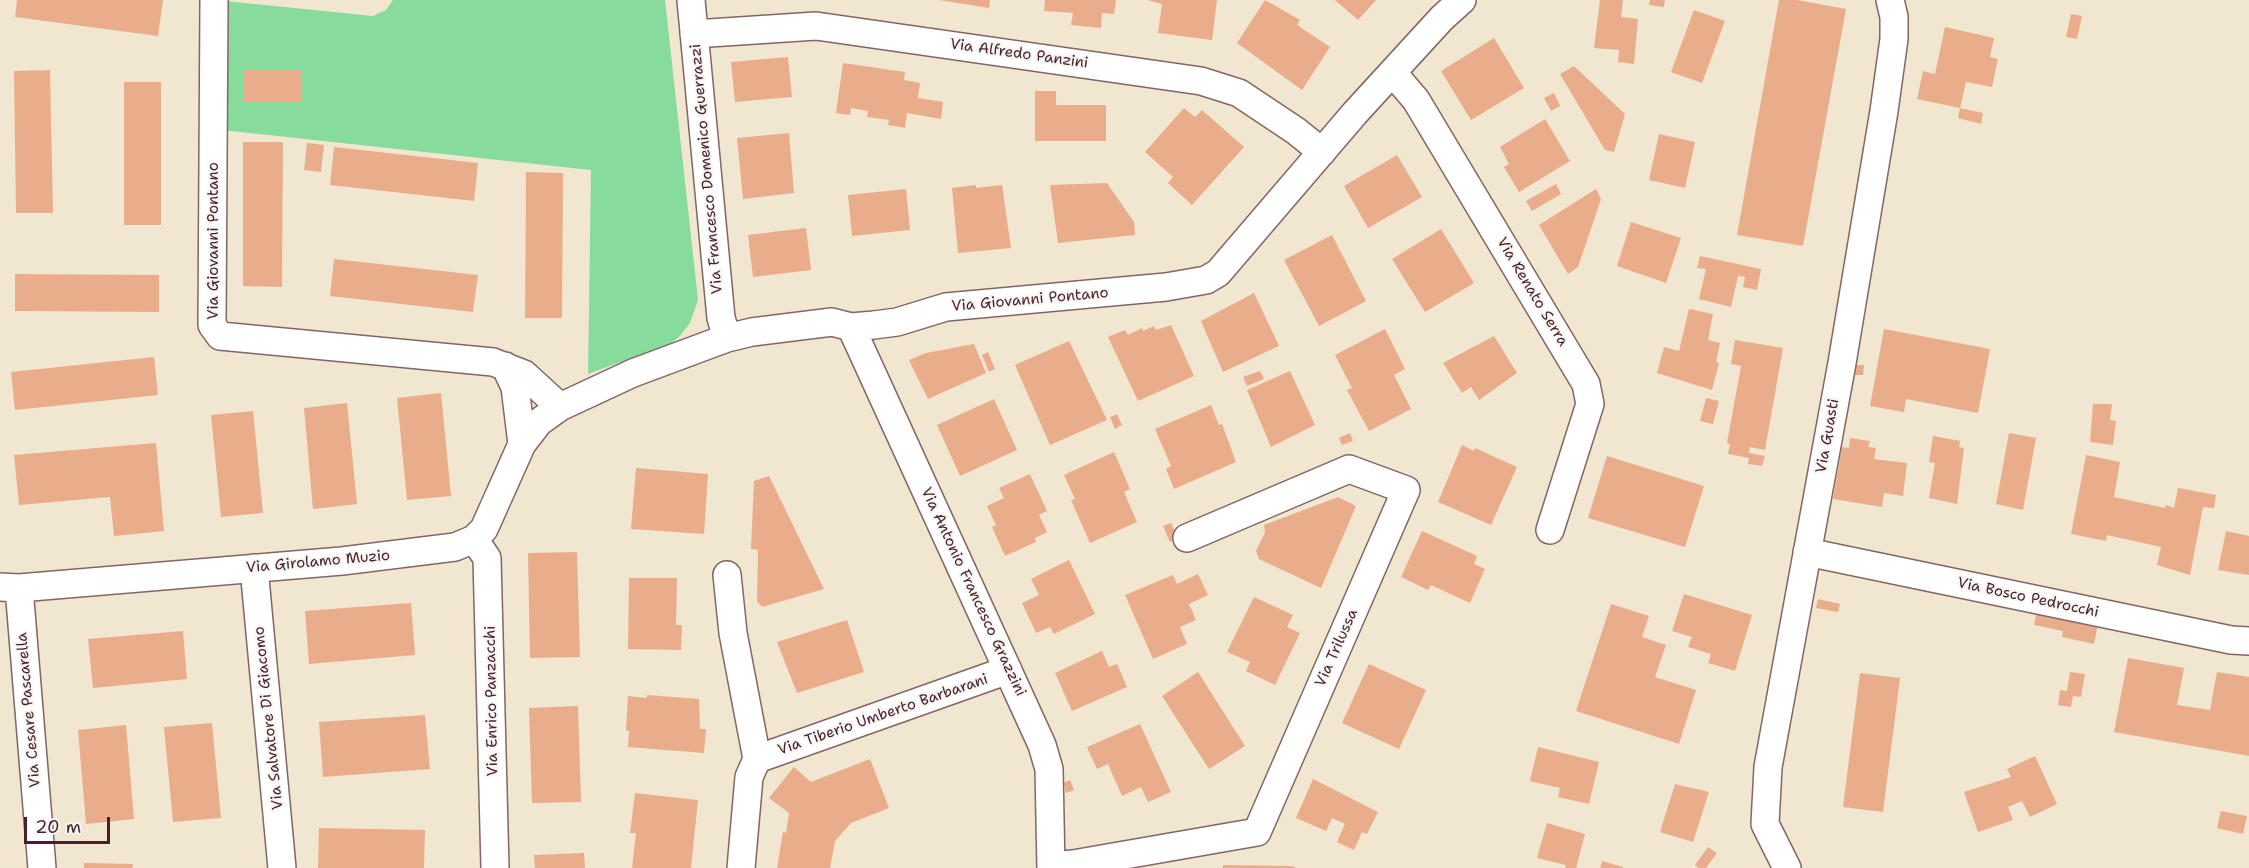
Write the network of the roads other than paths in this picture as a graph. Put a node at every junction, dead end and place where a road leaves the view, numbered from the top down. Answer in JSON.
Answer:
{"nodes":[{"id":1,"x":214,"y":0,"type":"edge"},
{"id":2,"x":691,"y":0,"type":"edge"},
{"id":3,"x":1462,"y":0,"type":"edge"},
{"id":4,"x":1890,"y":0,"type":"edge"},
{"id":5,"x":694,"y":34,"type":"junction"},
{"id":6,"x":1393,"y":73,"type":"junction"},
{"id":7,"x":1322,"y":152,"type":"junction"},
{"id":8,"x":851,"y":327,"type":"junction"},
{"id":9,"x":727,"y":338,"type":"junction"},
{"id":10,"x":505,"y":366,"type":"junction"},
{"id":11,"x":560,"y":407,"type":"junction"},
{"id":12,"x":522,"y":444,"type":"junction"},
{"id":13,"x":1550,"y":530,"type":"dead end"},
{"id":14,"x":1186,"y":538,"type":"dead end"},
{"id":15,"x":474,"y":539,"type":"junction"},
{"id":16,"x":1807,"y":552,"type":"junction"},
{"id":17,"x":254,"y":568,"type":"junction"},
{"id":18,"x":727,"y":575,"type":"dead end"},
{"id":19,"x":10,"y":588,"type":"edge"},
{"id":20,"x":2249,"y":641,"type":"edge"},
{"id":21,"x":1008,"y":670,"type":"junction"},
{"id":22,"x":757,"y":759,"type":"junction"},
{"id":23,"x":1051,"y":867,"type":"edge"},
{"id":24,"x":42,"y":868,"type":"edge"},
{"id":25,"x":282,"y":868,"type":"edge"},
{"id":26,"x":495,"y":868,"type":"edge"},
{"id":27,"x":741,"y":868,"type":"edge"},
{"id":28,"x":1787,"y":868,"type":"edge"}],
"edges":[{"from":1,"to":10,"type":"street","name":"Via Giovanni Pontano"},
{"from":2,"to":5,"type":"street","name":"Via Francesco Domenico Guerrazzi"},
{"from":3,"to":6,"type":"street","name":"Via Giovanni Pontano"},
{"from":4,"to":16,"type":"street","name":"Via Guasti"},
{"from":5,"to":7,"type":"street","name":"Via Alfredo Panzini"},
{"from":5,"to":9,"type":"street","name":"Via Francesco Domenico Guerrazzi"},
{"from":6,"to":7,"type":"street","name":"Via Giovanni Pontano"},
{"from":6,"to":13,"type":"street","name":"Via Renato Serra"},
{"from":7,"to":8,"type":"street","name":"Via Giovanni Pontano"},
{"from":8,"to":9,"type":"street","name":"Via Giovanni Pontano"},
{"from":8,"to":21,"type":"street","name":"Via Antonio Francesco Grazzini"},
{"from":9,"to":11,"type":"street","name":"Via Giovanni Pontano"},
{"from":10,"to":11,"type":"street","name":"Via Giovanni Pontano"},
{"from":10,"to":12,"type":"street"},
{"from":11,"to":12,"type":"street"},
{"from":12,"to":15,"type":"street"},
{"from":14,"to":23,"type":"street","name":"Via Trilussa"},
{"from":15,"to":17,"type":"street","name":"Via Girolamo Muzio"},
{"from":15,"to":26,"type":"street","name":"Via Enrico Panzacchi"},
{"from":16,"to":20,"type":"street","name":"Via Bosco Pedrocchi"},
{"from":16,"to":28,"type":"street","name":"Via Guasti"},
{"from":17,"to":19,"type":"street","name":"Via Girolamo Muzio"},
{"from":17,"to":25,"type":"street","name":"Via Salvatore Di Giacomo"},
{"from":18,"to":22,"type":"street","name":"Via Tiberio Umberto Barbarani"},
{"from":19,"to":24,"type":"street","name":"Via Cesare Pascarella"},
{"from":21,"to":22,"type":"street","name":"Via Tiberio Umberto Barbarani"},
{"from":21,"to":23,"type":"street","name":"Via Antonio Francesco Grazzini"},
{"from":22,"to":27,"type":"street","name":"Via Tiberio Umberto Barbarani"}]}
